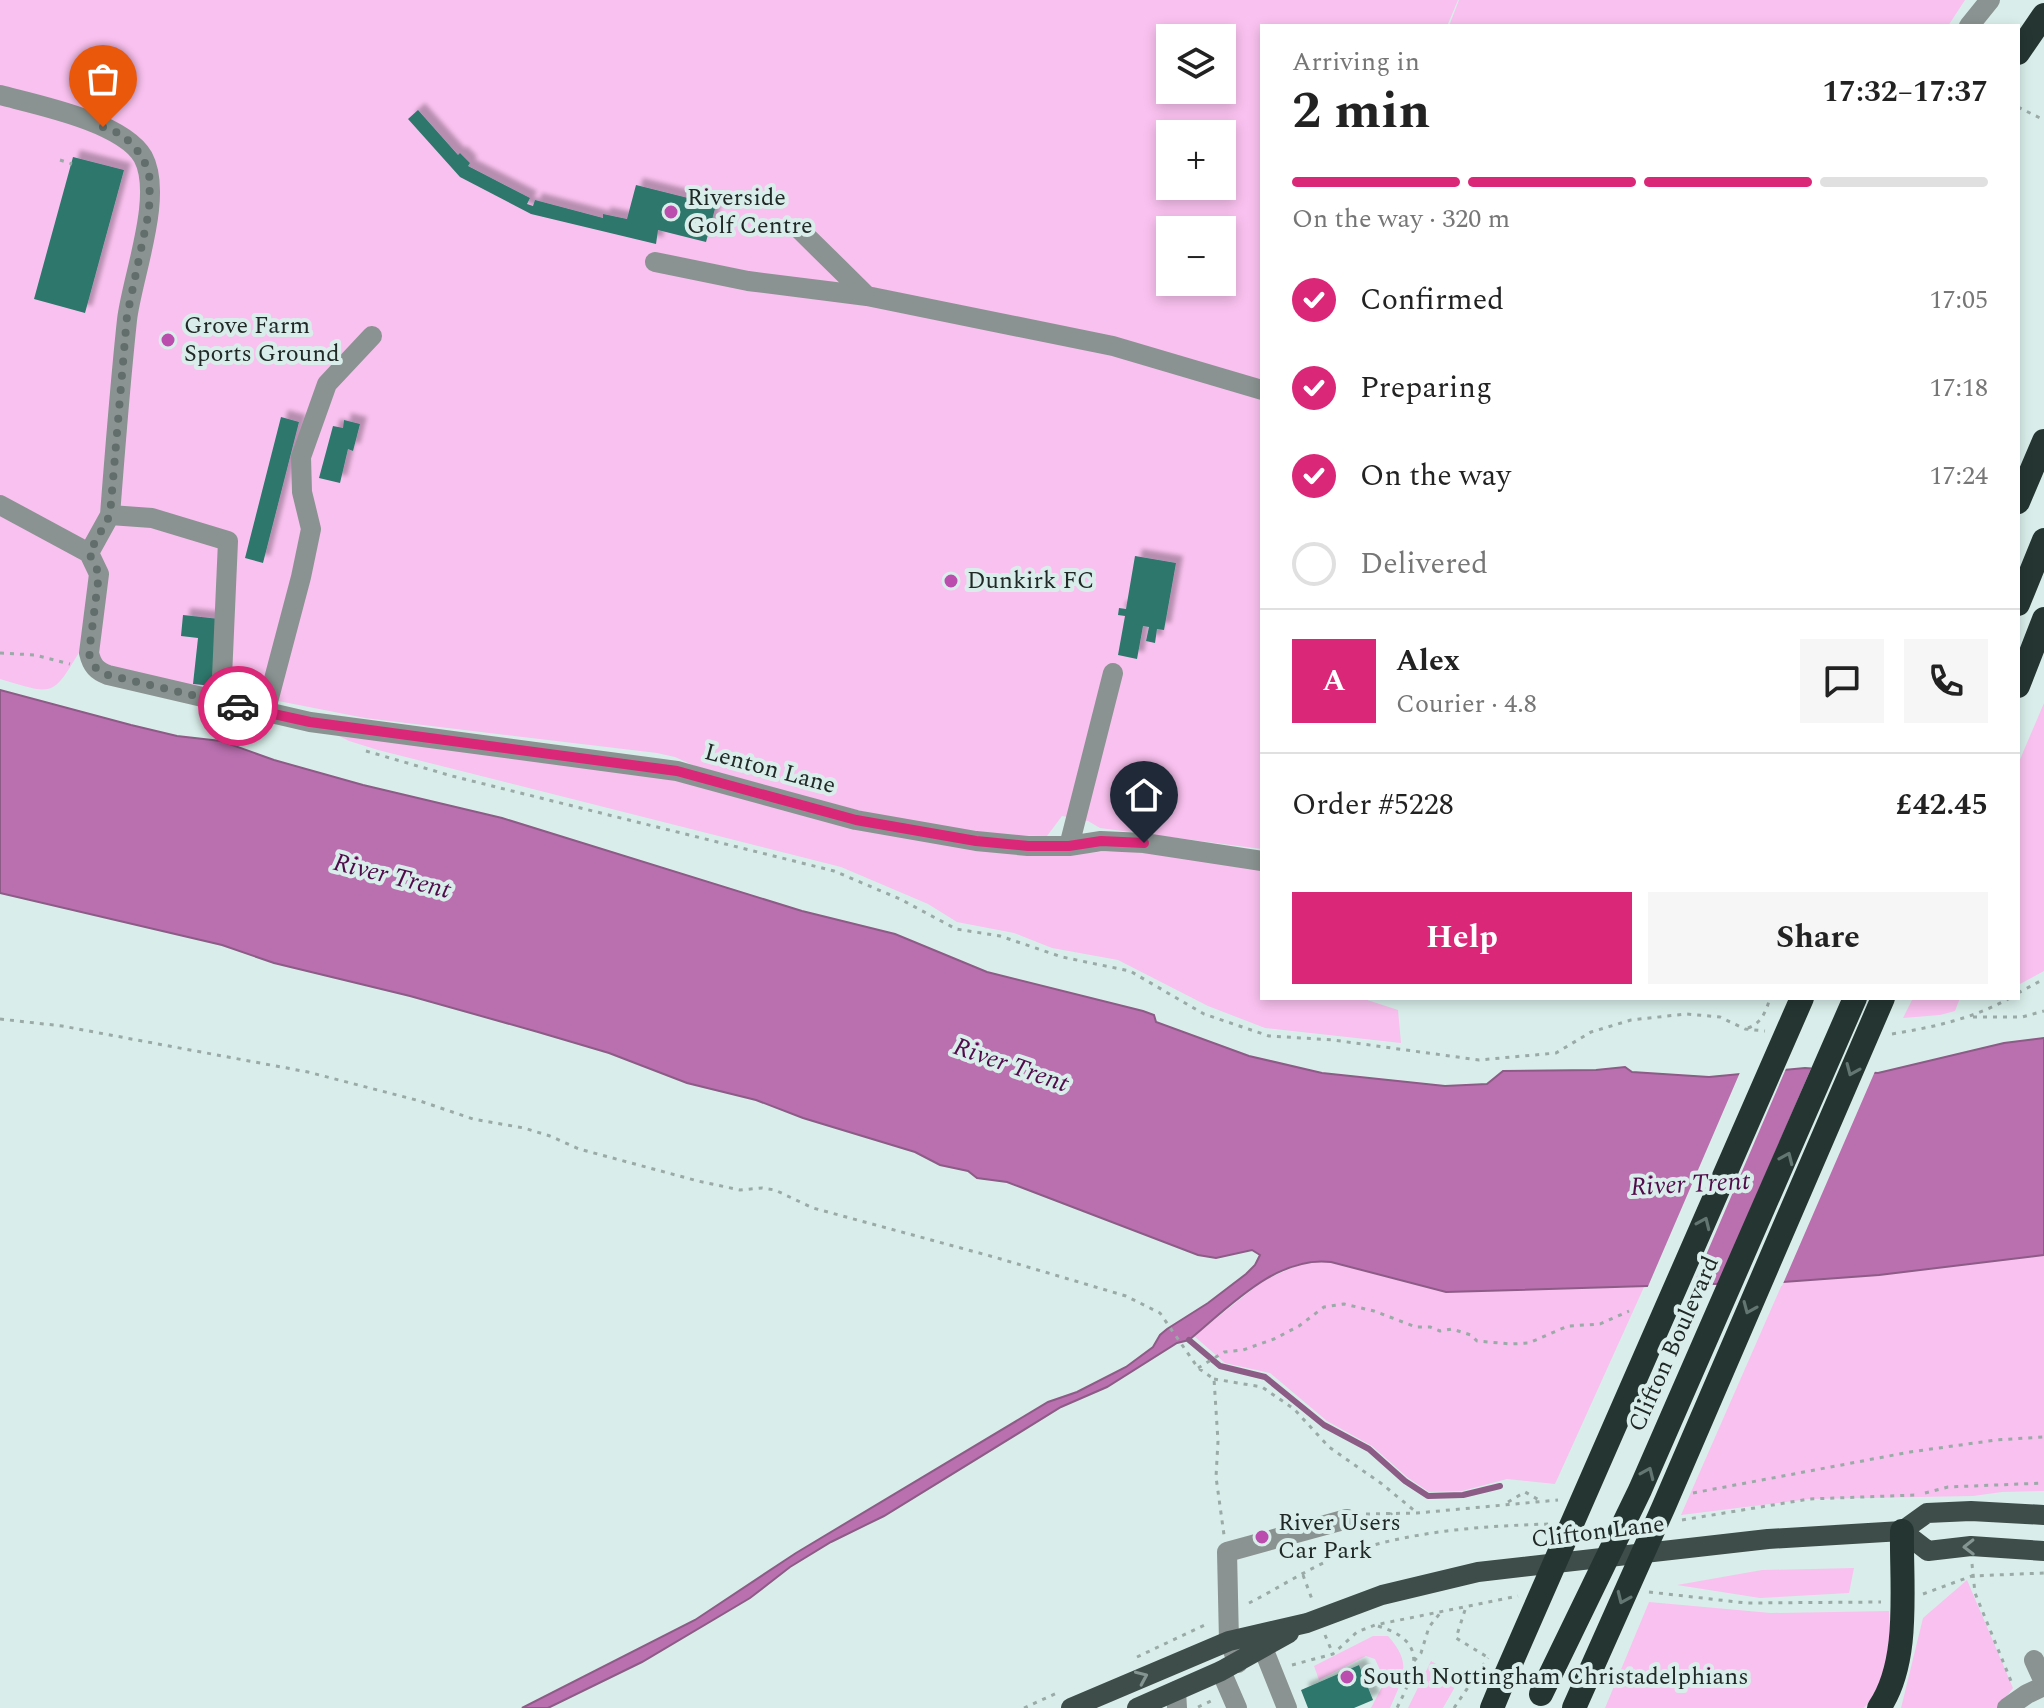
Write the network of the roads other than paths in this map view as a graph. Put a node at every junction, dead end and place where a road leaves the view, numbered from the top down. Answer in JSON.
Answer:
{"nodes":[{"id":1,"x":1990,"y":0,"type":"edge"},
{"id":2,"x":2044,"y":15,"type":"edge"},
{"id":3,"x":1971,"y":24,"type":"edge"},
{"id":4,"x":2020,"y":50,"type":"edge"},
{"id":5,"x":0,"y":95,"type":"edge"},
{"id":6,"x":799,"y":229,"type":"dead end"},
{"id":7,"x":655,"y":262,"type":"dead end"},
{"id":8,"x":867,"y":296,"type":"junction"},
{"id":9,"x":372,"y":336,"type":"dead end"},
{"id":10,"x":1260,"y":389,"type":"edge"},
{"id":11,"x":2044,"y":441,"type":"edge"},
{"id":12,"x":2020,"y":497,"type":"edge"},
{"id":13,"x":0,"y":505,"type":"edge"},
{"id":14,"x":110,"y":515,"type":"junction"},
{"id":15,"x":2044,"y":540,"type":"edge"},
{"id":16,"x":89,"y":553,"type":"junction"},
{"id":17,"x":2020,"y":599,"type":"edge"},
{"id":18,"x":2044,"y":619,"type":"edge"},
{"id":19,"x":2044,"y":636,"type":"edge"},
{"id":20,"x":1113,"y":673,"type":"dead end"},
{"id":21,"x":222,"y":677,"type":"dead end"},
{"id":22,"x":2020,"y":682,"type":"edge"},
{"id":23,"x":2020,"y":683,"type":"edge"},
{"id":24,"x":265,"y":713,"type":"junction"},
{"id":25,"x":1069,"y":846,"type":"junction"},
{"id":26,"x":1260,"y":861,"type":"edge"},
{"id":27,"x":1801,"y":1000,"type":"edge"},
{"id":28,"x":1854,"y":1000,"type":"edge"},
{"id":29,"x":1882,"y":1000,"type":"edge"},
{"id":30,"x":2044,"y":1515,"type":"edge"},
{"id":31,"x":1347,"y":1519,"type":"road end"},
{"id":32,"x":1902,"y":1531,"type":"junction"},
{"id":33,"x":2044,"y":1551,"type":"edge"},
{"id":34,"x":1307,"y":1623,"type":"junction"},
{"id":35,"x":1229,"y":1641,"type":"junction"},
{"id":36,"x":1263,"y":1648,"type":"junction"},
{"id":37,"x":2034,"y":1660,"type":"dead end"},
{"id":38,"x":1230,"y":1667,"type":"junction"},
{"id":39,"x":2044,"y":1684,"type":"edge"},
{"id":40,"x":1177,"y":1700,"type":"edge"},
{"id":41,"x":1537,"y":1701,"type":"edge"},
{"id":42,"x":2012,"y":1704,"type":"edge"},
{"id":43,"x":1071,"y":1708,"type":"edge"},
{"id":44,"x":1137,"y":1708,"type":"edge"},
{"id":45,"x":1237,"y":1708,"type":"edge"},
{"id":46,"x":1287,"y":1708,"type":"edge"},
{"id":47,"x":1492,"y":1708,"type":"edge"},
{"id":48,"x":1574,"y":1708,"type":"edge"},
{"id":49,"x":1879,"y":1708,"type":"edge"}],
"edges":[{"from":1,"to":3,"type":"street"},
{"from":2,"to":4,"type":"highway"},
{"from":5,"to":14,"type":"street"},
{"from":6,"to":8,"type":"street"},
{"from":7,"to":8,"type":"street"},
{"from":8,"to":10,"type":"street"},
{"from":9,"to":24,"type":"street"},
{"from":11,"to":12,"type":"highway"},
{"from":13,"to":16,"type":"street"},
{"from":14,"to":16,"type":"street"},
{"from":14,"to":21,"type":"street"},
{"from":15,"to":17,"type":"highway"},
{"from":16,"to":24,"type":"street","name":"Lenton Lane"},
{"from":18,"to":22,"type":"highway"},
{"from":19,"to":23,"type":"highway"},
{"from":20,"to":25,"type":"street"},
{"from":24,"to":25,"type":"street","name":"Lenton Lane"},
{"from":25,"to":26,"type":"street","name":"Lenton Lane"},
{"from":47,"to":27,"type":"highway","name":"Clifton Boulevard","one_way":true,"bridge":true},
{"from":41,"to":28,"type":"highway","name":"Clifton Boulevard","one_way":true,"bridge":true},
{"from":29,"to":48,"type":"highway","one_way":true,"bridge":true},
{"from":30,"to":32,"type":"main road","name":"Clifton Lane"},
{"from":31,"to":35,"type":"street"},
{"from":33,"to":32,"type":"main road","one_way":true},
{"from":32,"to":34,"type":"main road","name":"Clifton Lane"},
{"from":32,"to":49,"type":"highway"},
{"from":34,"to":35,"type":"main road","name":"Clifton Lane"},
{"from":34,"to":36,"type":"main road","name":"Clifton Lane"},
{"from":35,"to":38,"type":"street"},
{"from":43,"to":35,"type":"main road","name":"Clifton Lane","one_way":true},
{"from":36,"to":38,"type":"main road","name":"Clifton Lane"},
{"from":36,"to":46,"type":"street"},
{"from":37,"to":39,"type":"street"},
{"from":38,"to":40,"type":"main road","name":"Clifton Lane"},
{"from":38,"to":45,"type":"street"},
{"from":39,"to":42,"type":"street"},
{"from":40,"to":44,"type":"main road","name":"Clifton Lane"}]}
